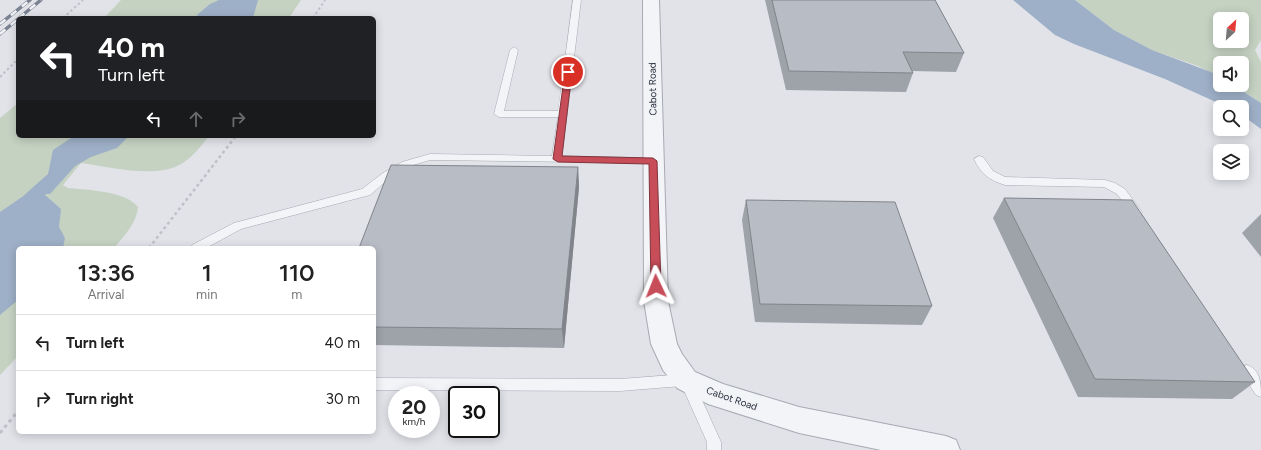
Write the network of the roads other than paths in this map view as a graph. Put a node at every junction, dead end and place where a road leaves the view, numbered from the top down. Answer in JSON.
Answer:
{"nodes":[{"id":1,"x":577,"y":0,"type":"edge"},
{"id":2,"x":651,"y":0,"type":"edge"},
{"id":3,"x":514,"y":50,"type":"dead end"},
{"id":4,"x":563,"y":114,"type":"junction"},
{"id":5,"x":558,"y":159,"type":"junction"},
{"id":6,"x":979,"y":159,"type":"dead end"},
{"id":7,"x":653,"y":161,"type":"junction"},
{"id":8,"x":1144,"y":222,"type":"edge"},
{"id":9,"x":200,"y":246,"type":"edge"},
{"id":10,"x":1238,"y":359,"type":"edge"},
{"id":11,"x":686,"y":380,"type":"junction"},
{"id":12,"x":376,"y":384,"type":"edge"},
{"id":13,"x":1261,"y":391,"type":"edge"},
{"id":14,"x":714,"y":450,"type":"edge"},
{"id":15,"x":946,"y":450,"type":"edge"}],
"edges":[{"from":1,"to":4,"type":"lane"},
{"from":2,"to":7,"type":"street","name":"Cabot Road"},
{"from":3,"to":4,"type":"lane"},
{"from":4,"to":5,"type":"lane"},
{"from":5,"to":7,"type":"lane"},
{"from":5,"to":9,"type":"lane"},
{"from":6,"to":8,"type":"lane"},
{"from":7,"to":11,"type":"street","name":"Cabot Road"},
{"from":10,"to":13,"type":"lane"},
{"from":11,"to":12,"type":"lane"},
{"from":11,"to":14,"type":"lane"},
{"from":11,"to":15,"type":"street","name":"Cabot Road"}]}
